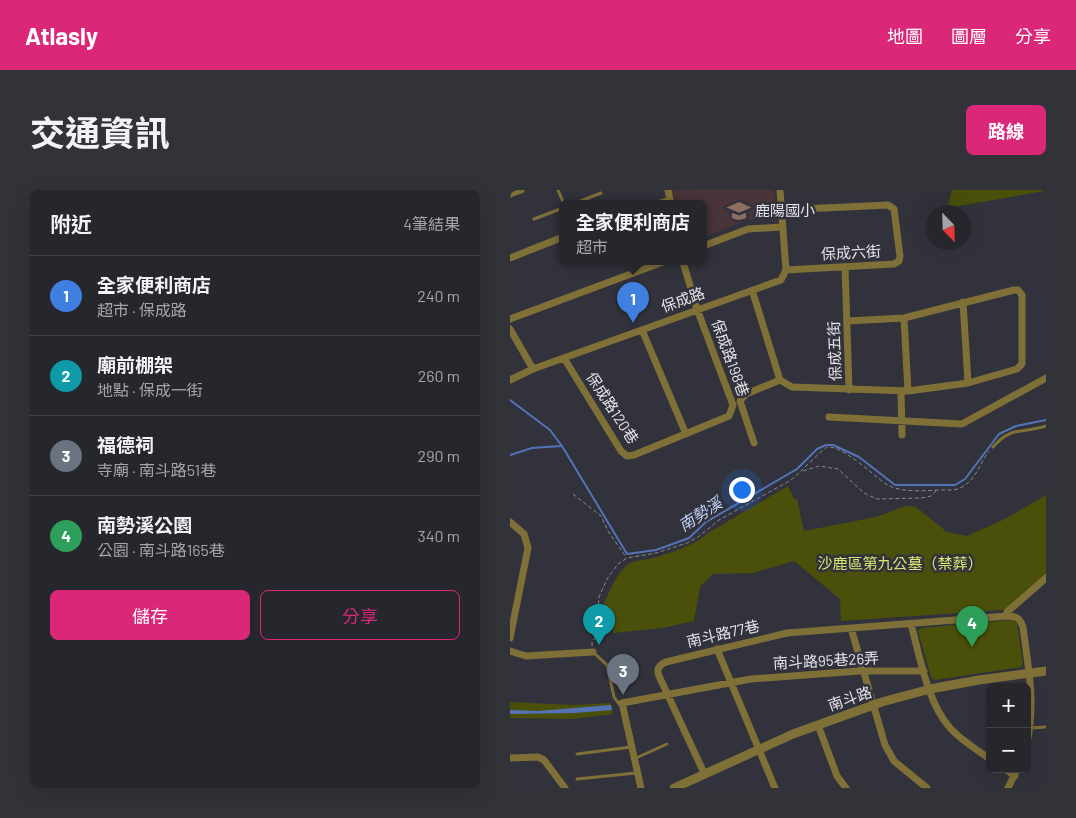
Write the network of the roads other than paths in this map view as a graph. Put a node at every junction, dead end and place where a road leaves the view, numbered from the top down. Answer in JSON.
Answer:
{"nodes":[{"id":1,"x":522,"y":190,"type":"edge"},
{"id":2,"x":780,"y":190,"type":"edge"},
{"id":3,"x":602,"y":193,"type":"dead end"},
{"id":4,"x":510,"y":194,"type":"edge"},
{"id":5,"x":583,"y":200,"type":"edge"},
{"id":6,"x":559,"y":208,"type":"edge"},
{"id":7,"x":781,"y":210,"type":"junction"},
{"id":8,"x":534,"y":219,"type":"dead end"},
{"id":9,"x":782,"y":227,"type":"junction"},
{"id":10,"x":559,"y":239,"type":"edge"},
{"id":11,"x":707,"y":245,"type":"edge"},
{"id":12,"x":510,"y":258,"type":"edge"},
{"id":13,"x":655,"y":265,"type":"edge"},
{"id":14,"x":684,"y":265,"type":"edge"},
{"id":15,"x":845,"y":267,"type":"junction"},
{"id":16,"x":786,"y":270,"type":"junction"},
{"id":17,"x":752,"y":290,"type":"junction"},
{"id":18,"x":962,"y":302,"type":"junction"},
{"id":19,"x":697,"y":309,"type":"junction"},
{"id":20,"x":904,"y":318,"type":"junction"},
{"id":21,"x":510,"y":319,"type":"edge"},
{"id":22,"x":848,"y":321,"type":"junction"},
{"id":23,"x":510,"y":329,"type":"edge"},
{"id":24,"x":642,"y":330,"type":"junction"},
{"id":25,"x":564,"y":358,"type":"junction"},
{"id":26,"x":533,"y":368,"type":"junction"},
{"id":27,"x":1046,"y":378,"type":"edge"},
{"id":28,"x":510,"y":380,"type":"edge"},
{"id":29,"x":780,"y":380,"type":"junction"},
{"id":30,"x":968,"y":383,"type":"junction"},
{"id":31,"x":849,"y":390,"type":"junction"},
{"id":32,"x":904,"y":392,"type":"junction"},
{"id":33,"x":729,"y":416,"type":"joint"},
{"id":34,"x":829,"y":418,"type":"dead end"},
{"id":35,"x":902,"y":421,"type":"junction"},
{"id":36,"x":1046,"y":426,"type":"edge"},
{"id":37,"x":686,"y":434,"type":"junction"},
{"id":38,"x":902,"y":435,"type":"dead end"},
{"id":39,"x":754,"y":442,"type":"dead end"},
{"id":40,"x":993,"y":447,"type":"road end"},
{"id":41,"x":510,"y":522,"type":"edge"},
{"id":42,"x":1046,"y":578,"type":"edge"},
{"id":43,"x":1007,"y":616,"type":"junction"},
{"id":44,"x":912,"y":624,"type":"junction"},
{"id":45,"x":851,"y":628,"type":"junction"},
{"id":46,"x":510,"y":638,"type":"edge"},
{"id":47,"x":717,"y":649,"type":"junction"},
{"id":48,"x":510,"y":650,"type":"edge"},
{"id":49,"x":593,"y":652,"type":"joint"},
{"id":50,"x":924,"y":670,"type":"junction"},
{"id":51,"x":863,"y":671,"type":"junction"},
{"id":52,"x":1046,"y":671,"type":"edge"},
{"id":53,"x":1029,"y":673,"type":"junction"},
{"id":54,"x":730,"y":682,"type":"junction"},
{"id":55,"x":1030,"y":683,"type":"edge"},
{"id":56,"x":930,"y":689,"type":"junction"},
{"id":57,"x":668,"y":694,"type":"junction"},
{"id":58,"x":1031,"y":696,"type":"edge"},
{"id":59,"x":622,"y":703,"type":"junction"},
{"id":60,"x":873,"y":705,"type":"junction"},
{"id":61,"x":1031,"y":718,"type":"edge"},
{"id":62,"x":818,"y":725,"type":"junction"},
{"id":63,"x":1046,"y":727,"type":"edge"},
{"id":64,"x":1031,"y":728,"type":"edge"},
{"id":65,"x":666,"y":744,"type":"dead end"},
{"id":66,"x":631,"y":747,"type":"junction"},
{"id":67,"x":759,"y":748,"type":"junction"},
{"id":68,"x":577,"y":754,"type":"dead end"},
{"id":69,"x":986,"y":756,"type":"edge"},
{"id":70,"x":510,"y":758,"type":"edge"},
{"id":71,"x":633,"y":759,"type":"junction"},
{"id":72,"x":636,"y":773,"type":"junction"},
{"id":73,"x":704,"y":773,"type":"junction"},
{"id":74,"x":1016,"y":773,"type":"edge"},
{"id":75,"x":577,"y":779,"type":"dead end"},
{"id":76,"x":565,"y":788,"type":"edge"},
{"id":77,"x":641,"y":788,"type":"edge"},
{"id":78,"x":674,"y":788,"type":"edge"},
{"id":79,"x":775,"y":788,"type":"edge"},
{"id":80,"x":846,"y":788,"type":"edge"},
{"id":81,"x":927,"y":788,"type":"edge"},
{"id":82,"x":1008,"y":788,"type":"edge"}],
"edges":[{"from":1,"to":4,"type":"street"},
{"from":2,"to":7,"type":"street"},
{"from":3,"to":5,"type":"lane"},
{"from":6,"to":8,"type":"lane"},
{"from":7,"to":9,"type":"street"},
{"from":7,"to":15,"type":"street","name":"保成六街"},
{"from":9,"to":11,"type":"street"},
{"from":9,"to":16,"type":"street"},
{"from":10,"to":12,"type":"street"},
{"from":13,"to":21,"type":"street"},
{"from":14,"to":19,"type":"street","name":"保成路198巷"},
{"from":15,"to":16,"type":"street","name":"保成六街"},
{"from":15,"to":22,"type":"street","name":"保成五街"},
{"from":16,"to":17,"type":"street","name":"保成路"},
{"from":17,"to":19,"type":"street","name":"保成路"},
{"from":17,"to":29,"type":"street"},
{"from":18,"to":20,"type":"street"},
{"from":18,"to":30,"type":"street"},
{"from":18,"to":30,"type":"street"},
{"from":19,"to":24,"type":"street","name":"保成路"},
{"from":19,"to":33,"type":"street","name":"保成路198巷"},
{"from":20,"to":22,"type":"street"},
{"from":20,"to":32,"type":"street"},
{"from":22,"to":31,"type":"street","name":"保成五街"},
{"from":23,"to":26,"type":"street"},
{"from":24,"to":25,"type":"street","name":"保成路"},
{"from":24,"to":37,"type":"street"},
{"from":25,"to":26,"type":"street","name":"保成路"},
{"from":25,"to":37,"type":"street","name":"保成路120巷"},
{"from":26,"to":28,"type":"street","name":"保成路"},
{"from":27,"to":35,"type":"street"},
{"from":29,"to":31,"type":"street","name":"保成五街"},
{"from":29,"to":39,"type":"street"},
{"from":30,"to":32,"type":"street"},
{"from":31,"to":32,"type":"street"},
{"from":32,"to":35,"type":"street"},
{"from":33,"to":37,"type":"street","name":"保成路120巷"},
{"from":34,"to":35,"type":"street"},
{"from":35,"to":38,"type":"street"},
{"from":36,"to":40,"type":"lane"},
{"from":41,"to":46,"type":"street"},
{"from":42,"to":43,"type":"street"},
{"from":43,"to":44,"type":"street","name":"南斗路77巷"},
{"from":43,"to":53,"type":"street"},
{"from":44,"to":45,"type":"street","name":"南斗路77巷"},
{"from":44,"to":50,"type":"street"},
{"from":45,"to":47,"type":"street","name":"南斗路77巷"},
{"from":45,"to":51,"type":"street"},
{"from":47,"to":54,"type":"street"},
{"from":47,"to":57,"type":"street","name":"南斗路77巷"},
{"from":48,"to":49,"type":"street"},
{"from":49,"to":59,"type":"lane"},
{"from":50,"to":51,"type":"street","name":"南斗路95巷26弄"},
{"from":50,"to":56,"type":"street"},
{"from":51,"to":54,"type":"street","name":"南斗路95巷26弄"},
{"from":51,"to":60,"type":"street"},
{"from":52,"to":53,"type":"street","name":"南斗路"},
{"from":53,"to":55,"type":"street"},
{"from":53,"to":56,"type":"street","name":"南斗路"},
{"from":54,"to":57,"type":"street","name":"南斗路95巷26弄"},
{"from":54,"to":67,"type":"street"},
{"from":56,"to":60,"type":"street","name":"南斗路"},
{"from":56,"to":69,"type":"street"},
{"from":57,"to":59,"type":"street","name":"南斗路95巷26弄"},
{"from":57,"to":73,"type":"street","name":"南斗路77巷"},
{"from":58,"to":61,"type":"street"},
{"from":59,"to":66,"type":"street"},
{"from":60,"to":62,"type":"street","name":"南斗路"},
{"from":60,"to":81,"type":"street"},
{"from":62,"to":67,"type":"street","name":"南斗路"},
{"from":62,"to":80,"type":"street"},
{"from":63,"to":64,"type":"lane"},
{"from":65,"to":71,"type":"lane"},
{"from":66,"to":68,"type":"lane"},
{"from":66,"to":71,"type":"street"},
{"from":67,"to":73,"type":"street","name":"南斗路"},
{"from":67,"to":79,"type":"street"},
{"from":70,"to":76,"type":"street"},
{"from":71,"to":72,"type":"street"},
{"from":72,"to":75,"type":"lane"},
{"from":72,"to":77,"type":"street"},
{"from":73,"to":78,"type":"street","name":"南斗路"},
{"from":74,"to":82,"type":"street"}]}
